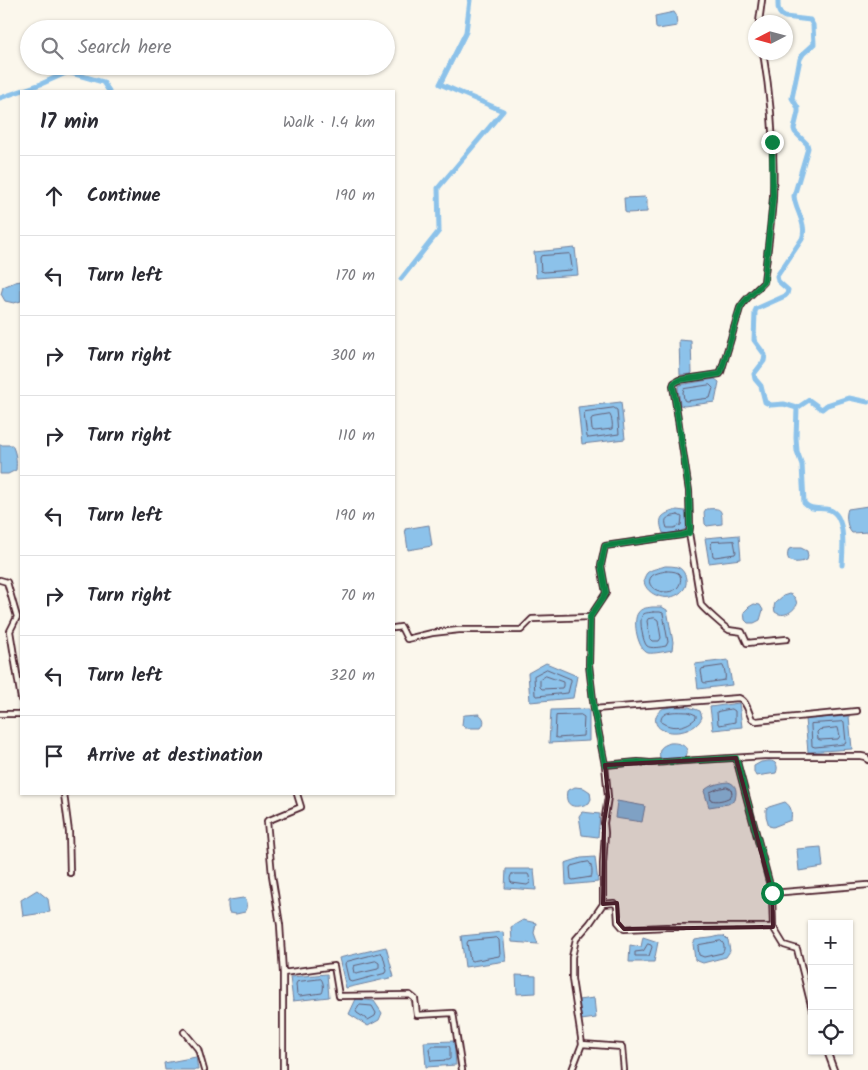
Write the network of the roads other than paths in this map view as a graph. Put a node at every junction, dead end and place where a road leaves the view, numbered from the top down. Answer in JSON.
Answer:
{"nodes":[{"id":1,"x":762,"y":0,"type":"edge"},
{"id":2,"x":760,"y":15,"type":"edge"},
{"id":3,"x":765,"y":60,"type":"edge"},
{"id":4,"x":689,"y":533,"type":"junction"},
{"id":5,"x":0,"y":580,"type":"edge"},
{"id":6,"x":590,"y":617,"type":"junction"},
{"id":7,"x":395,"y":628,"type":"edge"},
{"id":8,"x":787,"y":638,"type":"dead end"},
{"id":9,"x":20,"y":693,"type":"edge"},
{"id":10,"x":594,"y":710,"type":"junction"},
{"id":11,"x":857,"y":711,"type":"dead end"},
{"id":12,"x":0,"y":714,"type":"edge"},
{"id":13,"x":20,"y":714,"type":"edge"},
{"id":14,"x":736,"y":758,"type":"junction"},
{"id":15,"x":868,"y":760,"type":"edge"},
{"id":16,"x":605,"y":765,"type":"junction"},
{"id":17,"x":64,"y":795,"type":"edge"},
{"id":18,"x":298,"y":795,"type":"edge"},
{"id":19,"x":70,"y":872,"type":"dead end"},
{"id":20,"x":868,"y":885,"type":"edge"},
{"id":21,"x":772,"y":893,"type":"junction"},
{"id":22,"x":603,"y":904,"type":"junction"},
{"id":23,"x":773,"y":927,"type":"junction"},
{"id":24,"x":283,"y":973,"type":"junction"},
{"id":25,"x":808,"y":993,"type":"edge"},
{"id":26,"x":184,"y":1032,"type":"dead end"},
{"id":27,"x":582,"y":1044,"type":"junction"},
{"id":28,"x":828,"y":1055,"type":"edge"},
{"id":29,"x":204,"y":1070,"type":"edge"},
{"id":30,"x":283,"y":1070,"type":"edge"},
{"id":31,"x":462,"y":1070,"type":"edge"},
{"id":32,"x":572,"y":1070,"type":"edge"},
{"id":33,"x":624,"y":1070,"type":"edge"},
{"id":34,"x":834,"y":1070,"type":"edge"}],
"edges":[{"from":1,"to":2,"type":"street"},
{"from":3,"to":4,"type":"street"},
{"from":4,"to":6,"type":"street"},
{"from":4,"to":8,"type":"street"},
{"from":5,"to":9,"type":"street"},
{"from":6,"to":7,"type":"street"},
{"from":6,"to":10,"type":"street"},
{"from":10,"to":11,"type":"street"},
{"from":10,"to":16,"type":"street"},
{"from":12,"to":13,"type":"street"},
{"from":14,"to":15,"type":"street"},
{"from":14,"to":16,"type":"street"},
{"from":14,"to":21,"type":"street"},
{"from":16,"to":22,"type":"street"},
{"from":17,"to":19,"type":"street"},
{"from":18,"to":24,"type":"street"},
{"from":20,"to":21,"type":"street"},
{"from":21,"to":23,"type":"street"},
{"from":22,"to":23,"type":"street"},
{"from":22,"to":27,"type":"street"},
{"from":23,"to":25,"type":"street"},
{"from":24,"to":30,"type":"street"},
{"from":24,"to":31,"type":"street"},
{"from":26,"to":29,"type":"street"},
{"from":27,"to":32,"type":"street"},
{"from":27,"to":33,"type":"street"},
{"from":28,"to":34,"type":"street"}]}
